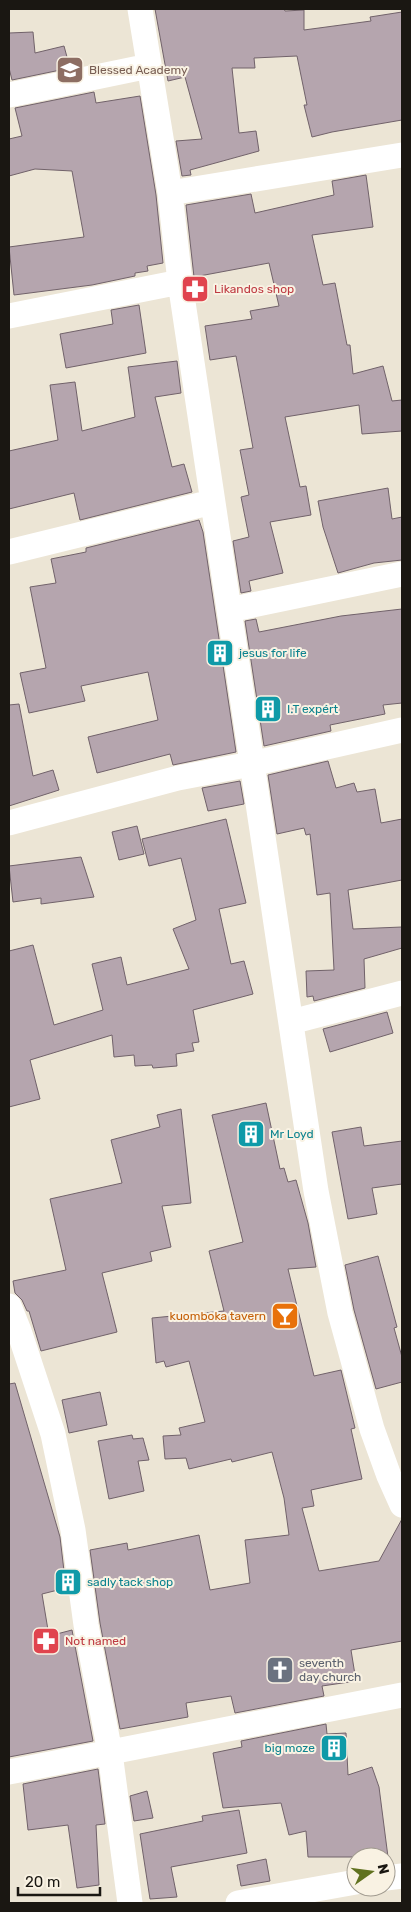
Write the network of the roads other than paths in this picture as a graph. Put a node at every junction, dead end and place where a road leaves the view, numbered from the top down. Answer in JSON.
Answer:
{"nodes":[{"id":1,"x":140,"y":9,"type":"edge"},
{"id":2,"x":149,"y":66,"type":"junction"},
{"id":3,"x":9,"y":95,"type":"edge"},
{"id":4,"x":402,"y":155,"type":"edge"},
{"id":5,"x":170,"y":193,"type":"junction"},
{"id":6,"x":180,"y":282,"type":"junction"},
{"id":7,"x":9,"y":316,"type":"edge"},
{"id":8,"x":212,"y":502,"type":"junction"},
{"id":9,"x":9,"y":552,"type":"edge"},
{"id":10,"x":402,"y":574,"type":"edge"},
{"id":11,"x":229,"y":610,"type":"junction"},
{"id":12,"x":402,"y":730,"type":"edge"},
{"id":13,"x":251,"y":764,"type":"junction"},
{"id":14,"x":9,"y":823,"type":"edge"},
{"id":15,"x":402,"y":993,"type":"edge"},
{"id":16,"x":291,"y":1022,"type":"junction"},
{"id":17,"x":9,"y":1306,"type":"edge"},
{"id":18,"x":402,"y":1505,"type":"edge"},
{"id":19,"x":402,"y":1695,"type":"edge"},
{"id":20,"x":110,"y":1753,"type":"junction"},
{"id":21,"x":9,"y":1772,"type":"edge"},
{"id":22,"x":346,"y":1884,"type":"edge"},
{"id":23,"x":130,"y":1903,"type":"edge"},
{"id":24,"x":238,"y":1903,"type":"edge"}],
"edges":[{"from":1,"to":2,"type":"street"},
{"from":2,"to":3,"type":"street"},
{"from":2,"to":5,"type":"street"},
{"from":4,"to":5,"type":"street"},
{"from":5,"to":6,"type":"street"},
{"from":6,"to":7,"type":"street"},
{"from":6,"to":8,"type":"street"},
{"from":8,"to":9,"type":"street"},
{"from":8,"to":11,"type":"street"},
{"from":10,"to":11,"type":"street"},
{"from":11,"to":13,"type":"street"},
{"from":12,"to":13,"type":"street"},
{"from":13,"to":14,"type":"street"},
{"from":13,"to":16,"type":"street"},
{"from":15,"to":16,"type":"street"},
{"from":16,"to":18,"type":"street"},
{"from":17,"to":20,"type":"street"},
{"from":19,"to":20,"type":"street"},
{"from":20,"to":21,"type":"street"},
{"from":20,"to":23,"type":"street"},
{"from":22,"to":24,"type":"street"}]}
